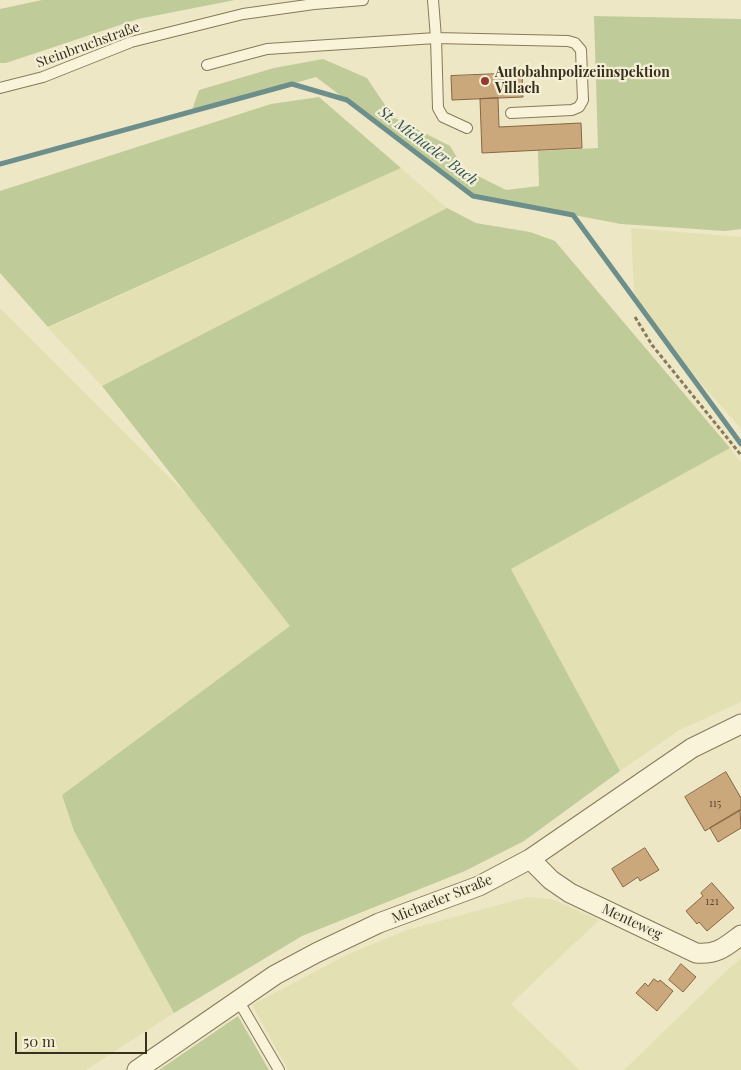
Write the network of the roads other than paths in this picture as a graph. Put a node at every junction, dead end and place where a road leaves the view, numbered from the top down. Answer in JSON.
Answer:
{"nodes":[{"id":1,"x":363,"y":0,"type":"edge"},
{"id":2,"x":433,"y":0,"type":"edge"},
{"id":3,"x":436,"y":38,"type":"junction"},
{"id":4,"x":207,"y":66,"type":"dead end"},
{"id":5,"x":0,"y":88,"type":"edge"},
{"id":6,"x":511,"y":113,"type":"dead end"},
{"id":7,"x":467,"y":128,"type":"dead end"},
{"id":8,"x":741,"y":724,"type":"edge"},
{"id":9,"x":530,"y":859,"type":"junction"},
{"id":10,"x":741,"y":935,"type":"edge"},
{"id":11,"x":238,"y":1000,"type":"junction"},
{"id":12,"x":137,"y":1070,"type":"edge"},
{"id":13,"x":279,"y":1070,"type":"edge"}],
"edges":[{"from":1,"to":5,"type":"lane","name":"Steinbruchstraße"},
{"from":2,"to":3,"type":"lane"},
{"from":3,"to":4,"type":"lane"},
{"from":3,"to":6,"type":"lane"},
{"from":3,"to":7,"type":"lane"},
{"from":8,"to":9,"type":"street","name":"Michaeler Straße"},
{"from":9,"to":10,"type":"street","name":"Menteweg"},
{"from":9,"to":11,"type":"street","name":"Michaeler Straße"},
{"from":11,"to":12,"type":"street","name":"Michaeler Straße"},
{"from":11,"to":13,"type":"lane"}]}
